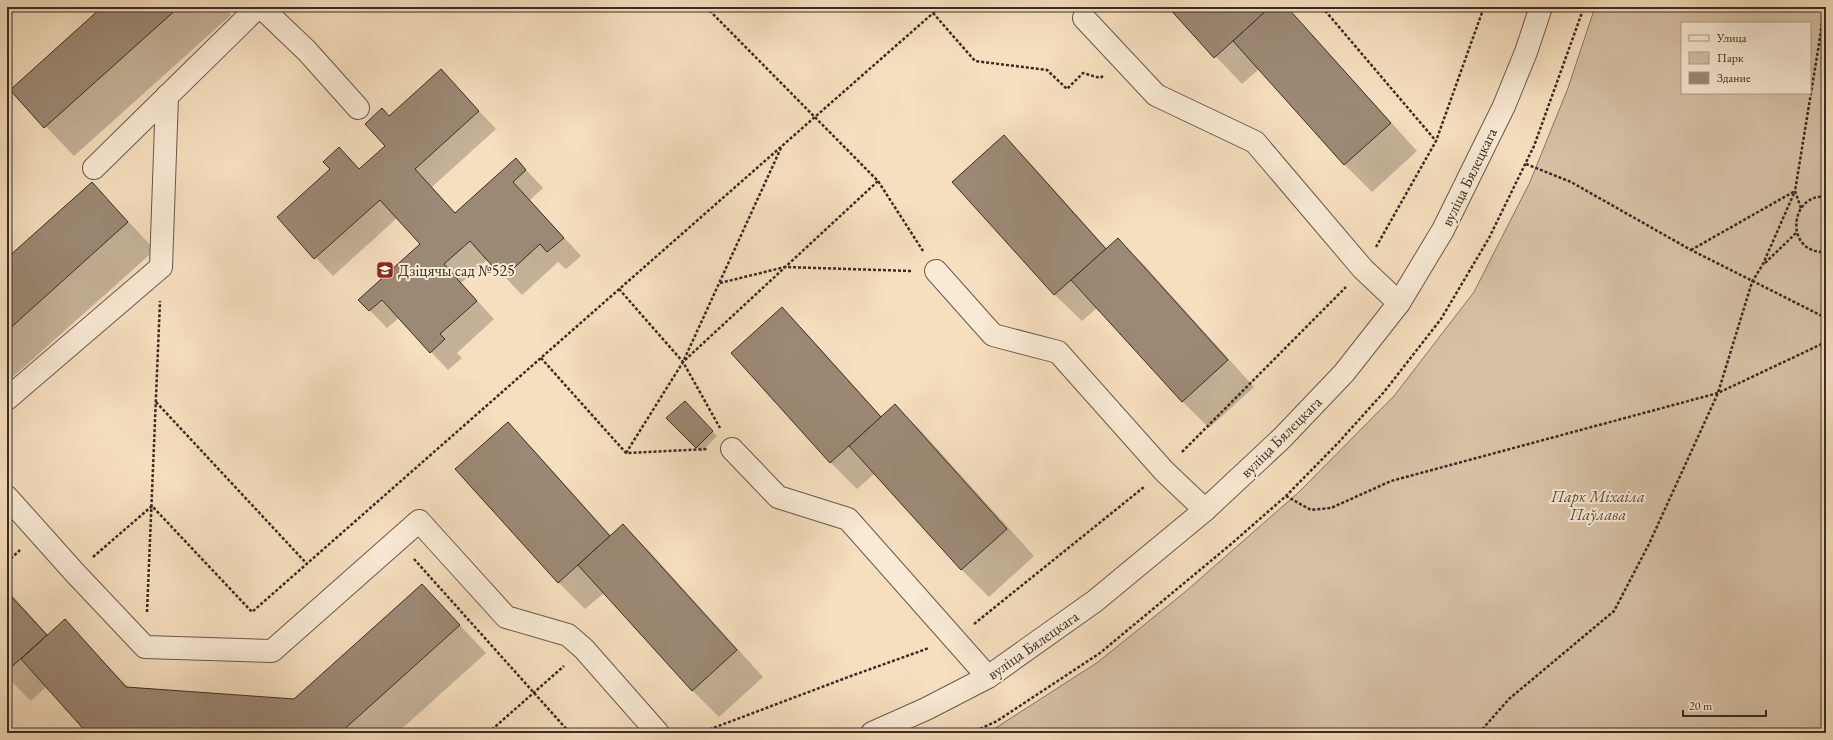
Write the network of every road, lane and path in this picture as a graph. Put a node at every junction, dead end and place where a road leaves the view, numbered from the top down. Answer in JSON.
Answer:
{"nodes":[{"id":1,"x":260,"y":7,"type":"edge"},
{"id":2,"x":706,"y":7,"type":"edge"},
{"id":3,"x":940,"y":7,"type":"edge"},
{"id":4,"x":1322,"y":7,"type":"edge"},
{"id":5,"x":1541,"y":7,"type":"edge"},
{"id":6,"x":1824,"y":7,"type":"edge"},
{"id":7,"x":933,"y":14,"type":"junction"},
{"id":8,"x":1084,"y":18,"type":"dead end"},
{"id":9,"x":1121,"y":59,"type":"junction"},
{"id":10,"x":1811,"y":91,"type":"edge"},
{"id":11,"x":1810,"y":94,"type":"edge"},
{"id":12,"x":167,"y":96,"type":"junction"},
{"id":13,"x":358,"y":108,"type":"dead end"},
{"id":14,"x":814,"y":117,"type":"junction"},
{"id":15,"x":1436,"y":141,"type":"dead end"},
{"id":16,"x":782,"y":145,"type":"junction"},
{"id":17,"x":1526,"y":164,"type":"dead end"},
{"id":18,"x":94,"y":168,"type":"dead end"},
{"id":19,"x":878,"y":182,"type":"junction"},
{"id":20,"x":1794,"y":191,"type":"junction"},
{"id":21,"x":1826,"y":197,"type":"edge"},
{"id":22,"x":1801,"y":208,"type":"junction"},
{"id":23,"x":1796,"y":233,"type":"junction"},
{"id":24,"x":1691,"y":250,"type":"junction"},
{"id":25,"x":1826,"y":252,"type":"edge"},
{"id":26,"x":1763,"y":264,"type":"junction"},
{"id":27,"x":161,"y":267,"type":"junction"},
{"id":28,"x":784,"y":267,"type":"junction"},
{"id":29,"x":936,"y":272,"type":"junction"},
{"id":30,"x":1752,"y":282,"type":"junction"},
{"id":31,"x":719,"y":283,"type":"junction"},
{"id":32,"x":619,"y":289,"type":"junction"},
{"id":33,"x":1399,"y":303,"type":"junction"},
{"id":34,"x":1826,"y":318,"type":"edge"},
{"id":35,"x":1826,"y":342,"type":"edge"},
{"id":36,"x":541,"y":358,"type":"junction"},
{"id":37,"x":683,"y":362,"type":"junction"},
{"id":38,"x":1718,"y":393,"type":"junction"},
{"id":39,"x":7,"y":400,"type":"edge"},
{"id":40,"x":155,"y":401,"type":"junction"},
{"id":41,"x":732,"y":448,"type":"junction"},
{"id":42,"x":626,"y":452,"type":"junction"},
{"id":43,"x":1286,"y":496,"type":"dead end"},
{"id":44,"x":7,"y":497,"type":"edge"},
{"id":45,"x":152,"y":506,"type":"junction"},
{"id":46,"x":1205,"y":510,"type":"junction"},
{"id":47,"x":397,"y":541,"type":"junction"},
{"id":48,"x":307,"y":564,"type":"junction"},
{"id":49,"x":75,"y":573,"type":"junction"},
{"id":50,"x":145,"y":647,"type":"junction"},
{"id":51,"x":584,"y":649,"type":"junction"},
{"id":52,"x":988,"y":677,"type":"junction"},
{"id":53,"x":534,"y":693,"type":"junction"},
{"id":54,"x":488,"y":733,"type":"edge"},
{"id":55,"x":570,"y":733,"type":"edge"},
{"id":56,"x":658,"y":733,"type":"edge"},
{"id":57,"x":872,"y":733,"type":"edge"},
{"id":58,"x":1479,"y":733,"type":"edge"}],
"edges":[{"from":1,"to":12,"type":"street"},
{"from":1,"to":13,"type":"street"},
{"from":2,"to":14,"type":"path"},
{"from":3,"to":7,"type":"path"},
{"from":4,"to":15,"type":"path"},
{"from":5,"to":33,"type":"street","name":"вуліца Бялецкага"},
{"from":6,"to":10,"type":"path"},
{"from":7,"to":9,"type":"path"},
{"from":7,"to":14,"type":"path"},
{"from":8,"to":9,"type":"street"},
{"from":9,"to":33,"type":"street"},
{"from":11,"to":20,"type":"path"},
{"from":12,"to":18,"type":"street"},
{"from":12,"to":27,"type":"street"},
{"from":14,"to":16,"type":"path"},
{"from":14,"to":19,"type":"path"},
{"from":16,"to":31,"type":"path"},
{"from":16,"to":32,"type":"path"},
{"from":17,"to":24,"type":"path"},
{"from":19,"to":28,"type":"path"},
{"from":19,"to":29,"type":"path"},
{"from":20,"to":22,"type":"path"},
{"from":20,"to":24,"type":"path"},
{"from":20,"to":26,"type":"path"},
{"from":21,"to":22,"type":"path"},
{"from":22,"to":23,"type":"path"},
{"from":23,"to":25,"type":"path"},
{"from":23,"to":26,"type":"path"},
{"from":24,"to":30,"type":"path"},
{"from":26,"to":30,"type":"path"},
{"from":27,"to":39,"type":"street"},
{"from":27,"to":40,"type":"path"},
{"from":28,"to":29,"type":"path"},
{"from":28,"to":31,"type":"path"},
{"from":28,"to":37,"type":"path"},
{"from":29,"to":46,"type":"street"},
{"from":30,"to":34,"type":"path"},
{"from":30,"to":38,"type":"path"},
{"from":31,"to":37,"type":"path"},
{"from":32,"to":36,"type":"path"},
{"from":32,"to":37,"type":"path"},
{"from":33,"to":46,"type":"street","name":"вуліца Бялецкага"},
{"from":35,"to":38,"type":"path"},
{"from":36,"to":42,"type":"path"},
{"from":36,"to":48,"type":"path"},
{"from":37,"to":41,"type":"path"},
{"from":37,"to":42,"type":"path"},
{"from":38,"to":43,"type":"path"},
{"from":38,"to":58,"type":"path"},
{"from":40,"to":45,"type":"path"},
{"from":40,"to":48,"type":"path"},
{"from":41,"to":42,"type":"path"},
{"from":41,"to":52,"type":"street"},
{"from":44,"to":49,"type":"street"},
{"from":45,"to":48,"type":"path"},
{"from":45,"to":49,"type":"path"},
{"from":45,"to":50,"type":"path"},
{"from":46,"to":52,"type":"street","name":"вуліца Бялецкага"},
{"from":47,"to":50,"type":"street"},
{"from":47,"to":51,"type":"street"},
{"from":47,"to":53,"type":"path"},
{"from":49,"to":50,"type":"street"},
{"from":51,"to":53,"type":"path"},
{"from":51,"to":56,"type":"street"},
{"from":52,"to":57,"type":"street","name":"вуліца Бялецкага"},
{"from":53,"to":54,"type":"path"},
{"from":53,"to":55,"type":"path"}]}
